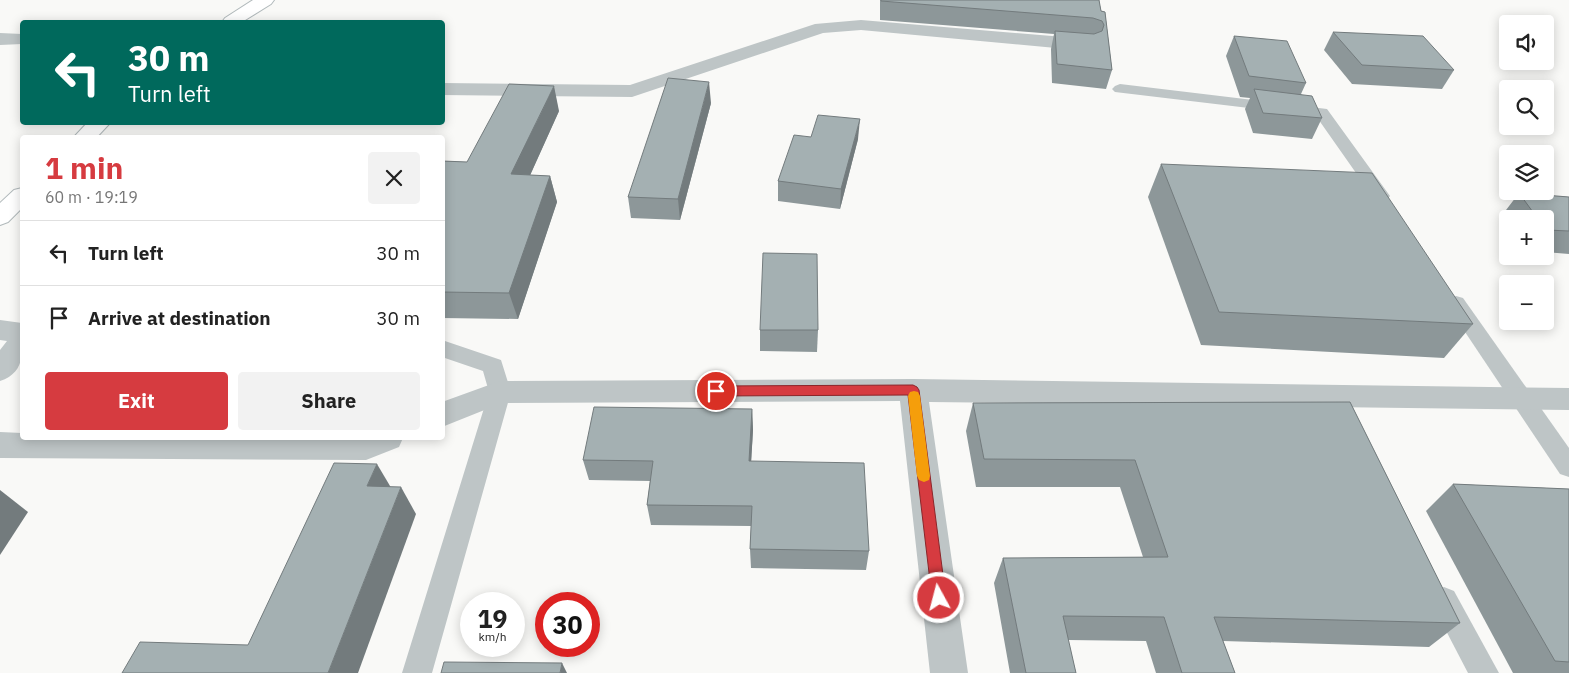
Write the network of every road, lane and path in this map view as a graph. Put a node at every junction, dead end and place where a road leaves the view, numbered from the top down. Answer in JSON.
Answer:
{"nodes":[{"id":1,"x":264,"y":0,"type":"edge"},
{"id":2,"x":234,"y":20,"type":"edge"},
{"id":3,"x":0,"y":39,"type":"edge"},
{"id":4,"x":20,"y":39,"type":"edge"},
{"id":5,"x":1088,"y":45,"type":"edge"},
{"id":6,"x":445,"y":89,"type":"edge"},
{"id":7,"x":1120,"y":89,"type":"dead end"},
{"id":8,"x":98,"y":125,"type":"edge"},
{"id":9,"x":86,"y":135,"type":"edge"},
{"id":10,"x":20,"y":197,"type":"edge"},
{"id":11,"x":1392,"y":211,"type":"edge"},
{"id":12,"x":0,"y":217,"type":"edge"},
{"id":13,"x":1448,"y":292,"type":"edge"},
{"id":14,"x":0,"y":330,"type":"edge"},
{"id":15,"x":20,"y":338,"type":"edge"},
{"id":16,"x":20,"y":345,"type":"edge"},
{"id":17,"x":445,"y":349,"type":"edge"},
{"id":18,"x":0,"y":370,"type":"edge"},
{"id":19,"x":913,"y":390,"type":"junction"},
{"id":20,"x":500,"y":392,"type":"junction"},
{"id":21,"x":1335,"y":397,"type":"junction"},
{"id":22,"x":1521,"y":397,"type":"junction"},
{"id":23,"x":1569,"y":400,"type":"edge"},
{"id":24,"x":445,"y":415,"type":"edge"},
{"id":25,"x":1349,"y":423,"type":"edge"},
{"id":26,"x":382,"y":440,"type":"edge"},
{"id":27,"x":136,"y":442,"type":"edge"},
{"id":28,"x":0,"y":445,"type":"edge"},
{"id":29,"x":1569,"y":467,"type":"edge"},
{"id":30,"x":1433,"y":578,"type":"edge"},
{"id":31,"x":416,"y":673,"type":"edge"},
{"id":32,"x":948,"y":673,"type":"edge"},
{"id":33,"x":1484,"y":673,"type":"edge"}],
"edges":[{"from":1,"to":2,"type":"main road"},
{"from":3,"to":4,"type":"street"},
{"from":5,"to":6,"type":"street"},
{"from":7,"to":11,"type":"lane"},
{"from":8,"to":9,"type":"main road"},
{"from":10,"to":12,"type":"main road"},
{"from":13,"to":22,"type":"lane"},
{"from":14,"to":15,"type":"street"},
{"from":16,"to":18,"type":"street"},
{"from":17,"to":20,"type":"lane"},
{"from":19,"to":20,"type":"street"},
{"from":19,"to":21,"type":"street"},
{"from":19,"to":32,"type":"street"},
{"from":20,"to":24,"type":"street"},
{"from":20,"to":31,"type":"lane"},
{"from":21,"to":22,"type":"street"},
{"from":21,"to":25,"type":"lane"},
{"from":22,"to":23,"type":"street"},
{"from":22,"to":29,"type":"lane"},
{"from":26,"to":27,"type":"street"},
{"from":27,"to":28,"type":"street"},
{"from":30,"to":33,"type":"lane"}]}
